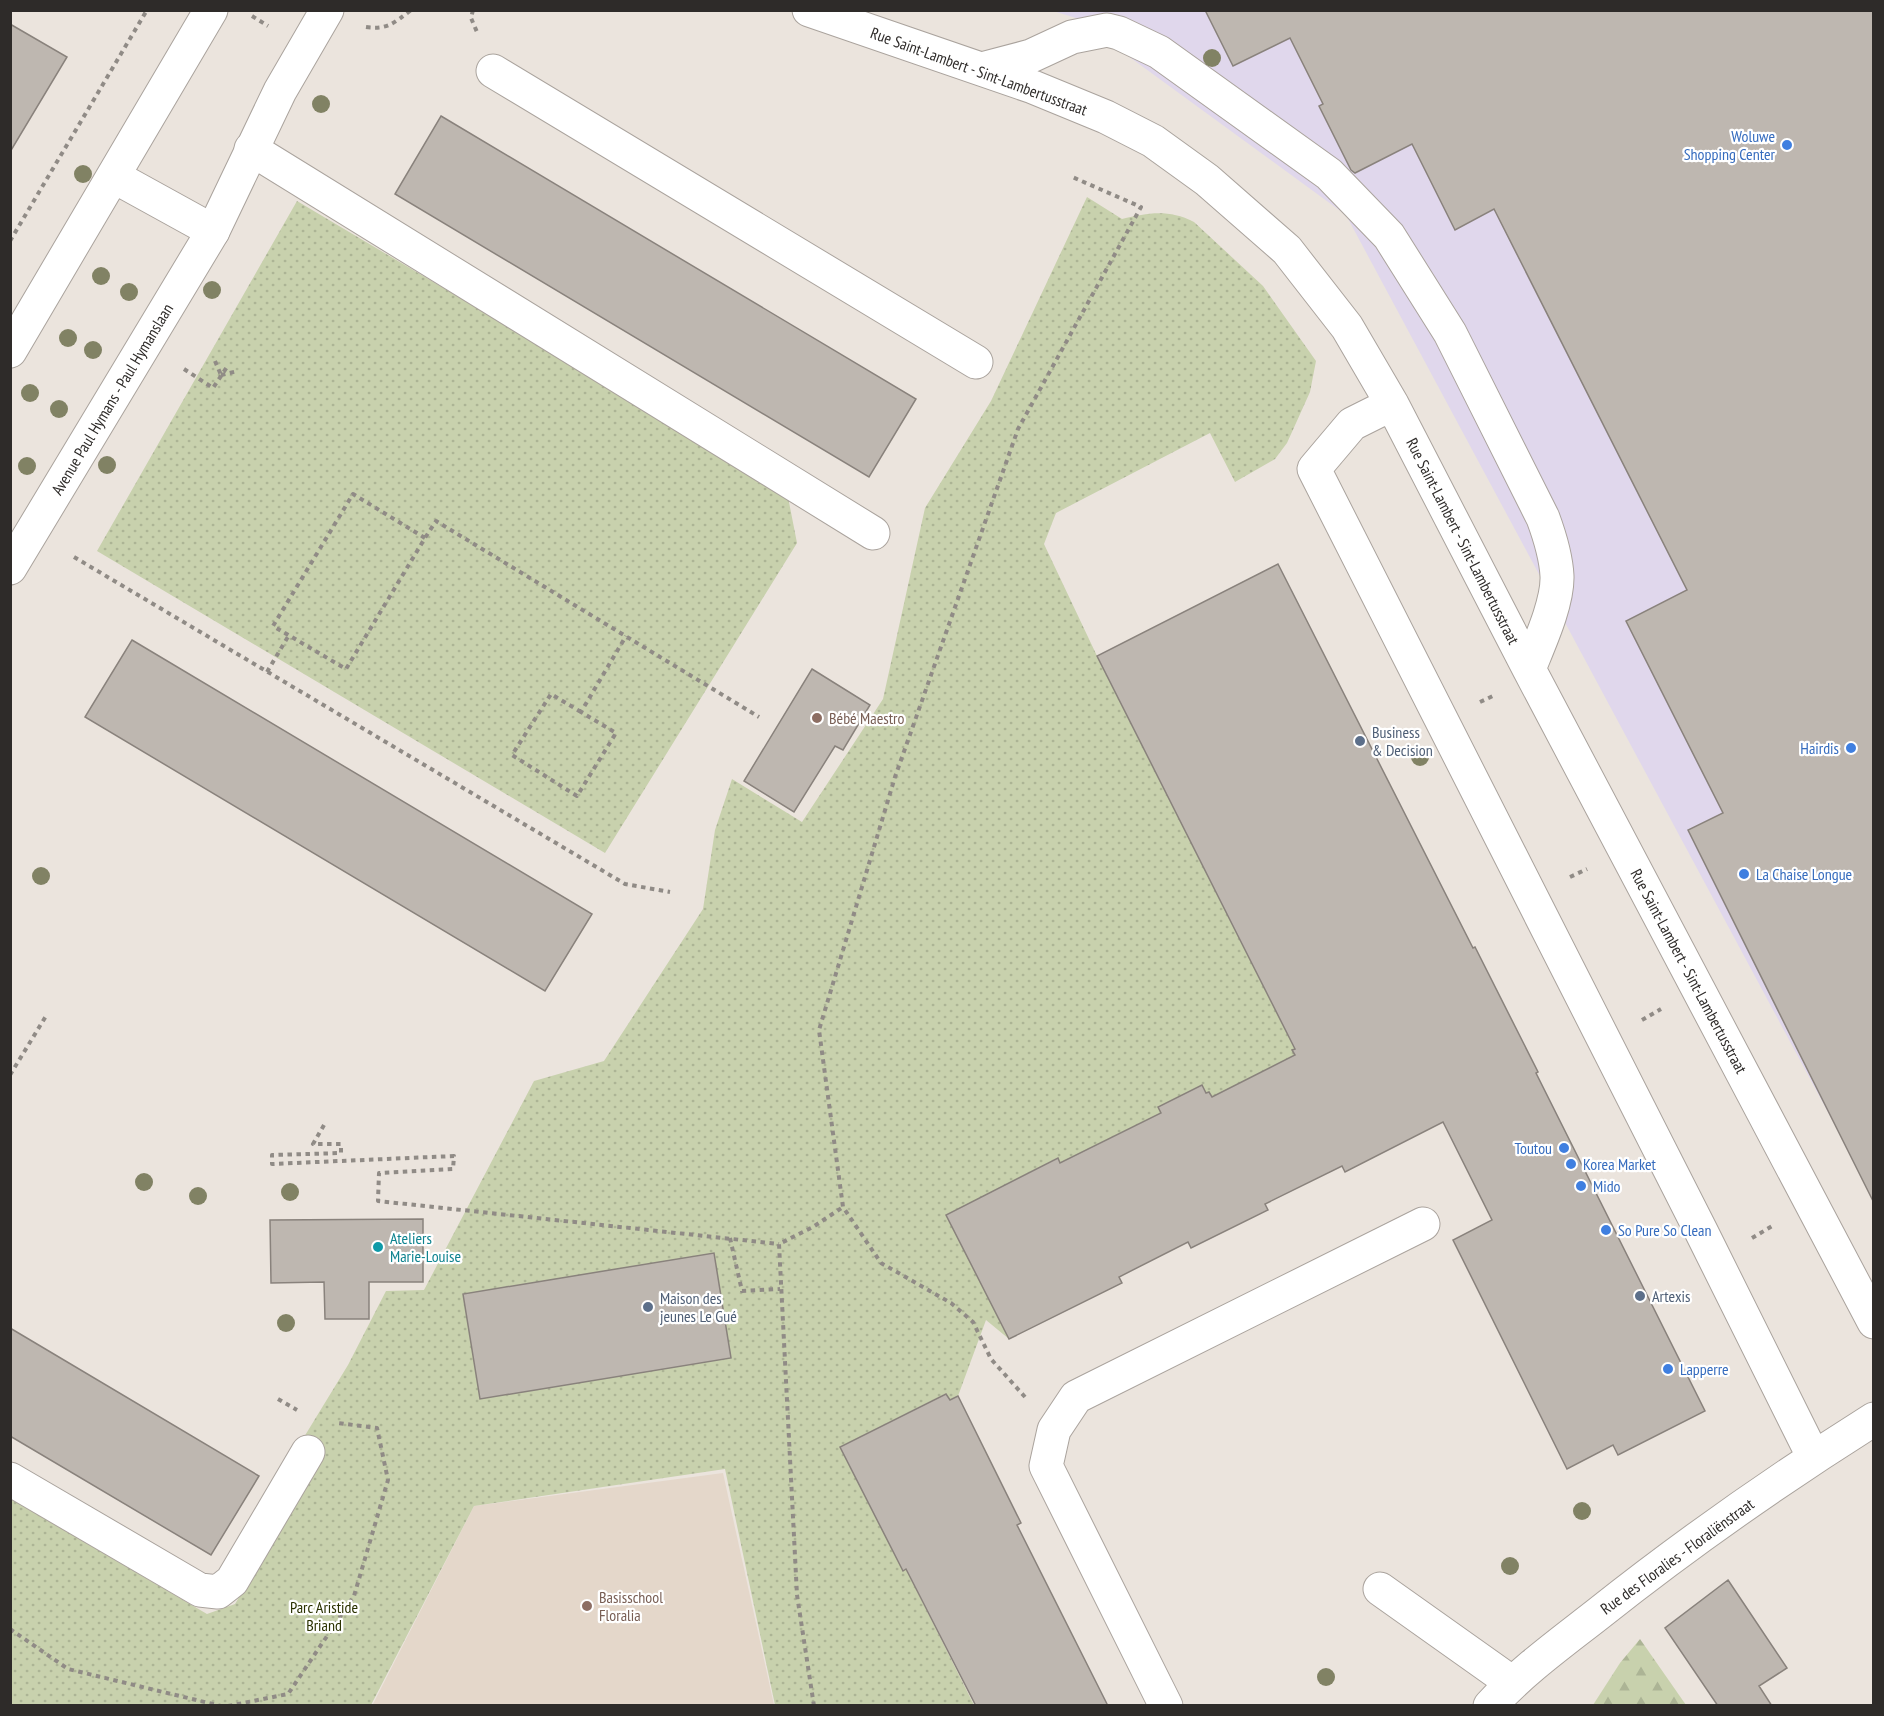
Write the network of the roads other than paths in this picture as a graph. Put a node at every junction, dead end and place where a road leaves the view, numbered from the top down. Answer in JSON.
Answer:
{"nodes":[{"id":1,"x":211,"y":10,"type":"edge"},
{"id":2,"x":327,"y":10,"type":"edge"},
{"id":3,"x":809,"y":10,"type":"edge"},
{"id":4,"x":982,"y":69,"type":"junction"},
{"id":5,"x":493,"y":71,"type":"dead end"},
{"id":6,"x":251,"y":149,"type":"junction"},
{"id":7,"x":115,"y":177,"type":"junction"},
{"id":8,"x":213,"y":231,"type":"junction"},
{"id":9,"x":10,"y":351,"type":"edge"},
{"id":10,"x":976,"y":362,"type":"dead end"},
{"id":11,"x":1392,"y":404,"type":"junction"},
{"id":12,"x":873,"y":533,"type":"dead end"},
{"id":13,"x":10,"y":568,"type":"edge"},
{"id":14,"x":1529,"y":669,"type":"junction"},
{"id":15,"x":1423,"y":1224,"type":"dead end"},
{"id":16,"x":1874,"y":1322,"type":"edge"},
{"id":17,"x":1874,"y":1419,"type":"edge"},
{"id":18,"x":308,"y":1452,"type":"dead end"},
{"id":19,"x":1813,"y":1456,"type":"junction"},
{"id":20,"x":10,"y":1479,"type":"edge"},
{"id":21,"x":1380,"y":1589,"type":"dead end"},
{"id":22,"x":1501,"y":1694,"type":"edge"},
{"id":23,"x":1166,"y":1706,"type":"edge"}],
"edges":[{"from":1,"to":7,"type":"street"},
{"from":2,"to":6,"type":"street","name":"Avenue Paul Hymans - Paul Hymanslaan"},
{"from":3,"to":4,"type":"street","name":"Rue Saint-Lambert - Sint-Lambertusstraat"},
{"from":4,"to":11,"type":"street","name":"Rue Saint-Lambert - Sint-Lambertusstraat"},
{"from":4,"to":14,"type":"street"},
{"from":5,"to":10,"type":"street"},
{"from":6,"to":8,"type":"street","name":"Avenue Paul Hymans - Paul Hymanslaan"},
{"from":6,"to":12,"type":"street"},
{"from":7,"to":8,"type":"street"},
{"from":7,"to":9,"type":"street"},
{"from":8,"to":13,"type":"street","name":"Avenue Paul Hymans - Paul Hymanslaan"},
{"from":11,"to":14,"type":"street","name":"Rue Saint-Lambert - Sint-Lambertusstraat"},
{"from":11,"to":19,"type":"street"},
{"from":14,"to":16,"type":"street","name":"Rue Saint-Lambert - Sint-Lambertusstraat"},
{"from":15,"to":23,"type":"street"},
{"from":17,"to":19,"type":"street","name":"Rue des Floralies - Floraliënstraat"},
{"from":18,"to":20,"type":"street"},
{"from":19,"to":22,"type":"street","name":"Rue des Floralies - Floraliënstraat"},
{"from":21,"to":22,"type":"street"}]}
